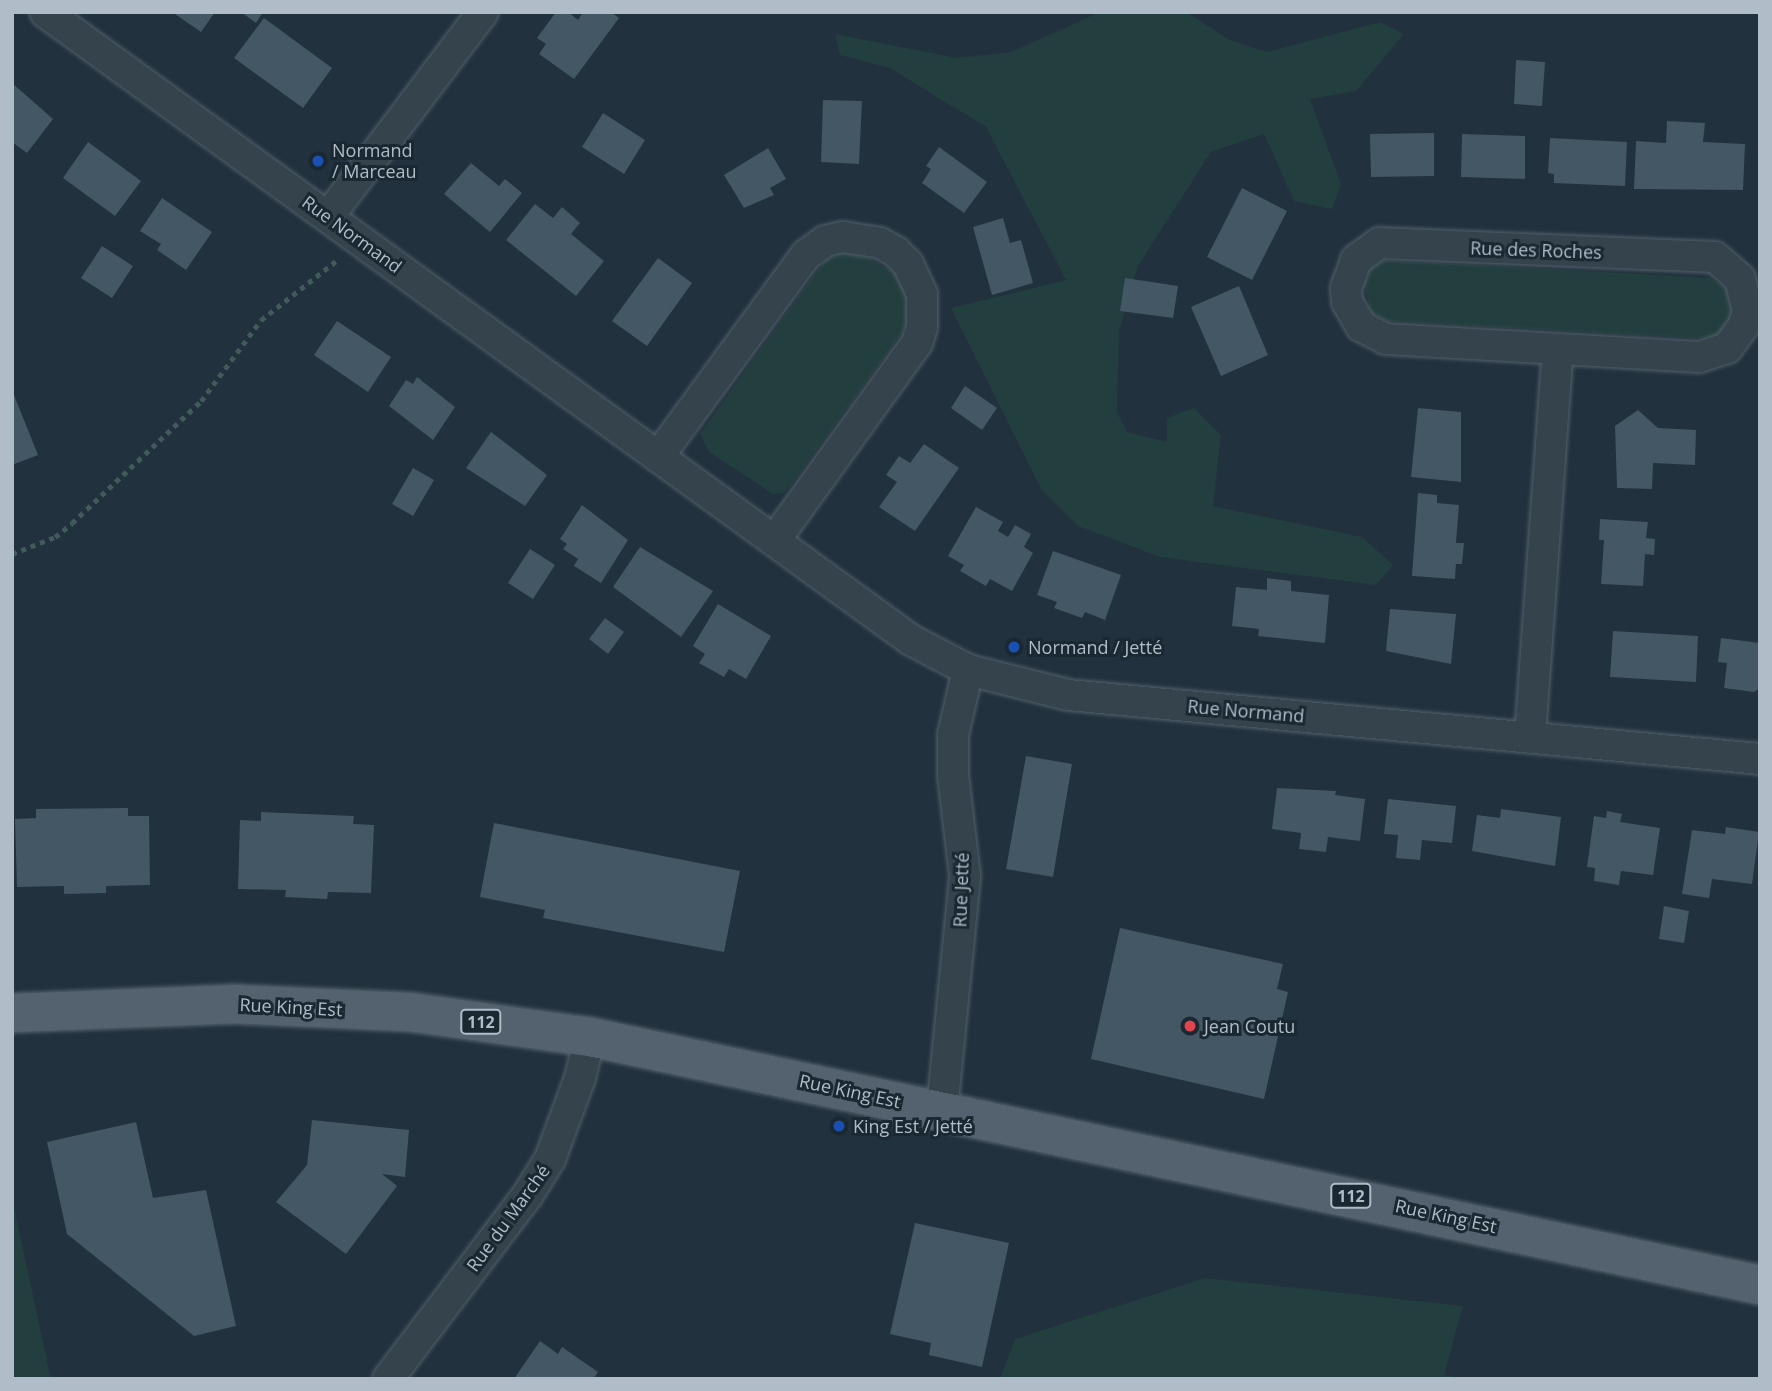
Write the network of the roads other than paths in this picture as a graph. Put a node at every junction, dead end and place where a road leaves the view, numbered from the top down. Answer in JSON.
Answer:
{"nodes":[{"id":1,"x":45,"y":12,"type":"edge"},
{"id":2,"x":483,"y":12,"type":"edge"},
{"id":3,"x":328,"y":217,"type":"junction"},
{"id":4,"x":1558,"y":349,"type":"junction"},
{"id":5,"x":658,"y":457,"type":"junction"},
{"id":6,"x":774,"y":541,"type":"junction"},
{"id":7,"x":968,"y":670,"type":"junction"},
{"id":8,"x":1530,"y":737,"type":"junction"},
{"id":9,"x":1760,"y":759,"type":"edge"},
{"id":10,"x":12,"y":1013,"type":"edge"},
{"id":11,"x":590,"y":1037,"type":"junction"},
{"id":12,"x":942,"y":1111,"type":"junction"},
{"id":13,"x":1760,"y":1285,"type":"edge"},
{"id":14,"x":388,"y":1379,"type":"edge"}],
"edges":[{"from":1,"to":3,"type":"street","name":"Rue Normand"},
{"from":2,"to":3,"type":"street"},
{"from":3,"to":5,"type":"street","name":"Rue Normand"},
{"from":4,"to":4,"type":"street","name":"Rue des Roches"},
{"from":4,"to":8,"type":"street"},
{"from":5,"to":6,"type":"street","name":"Rue Normand"},
{"from":5,"to":6,"type":"street"},
{"from":6,"to":7,"type":"street","name":"Rue Normand"},
{"from":7,"to":8,"type":"street","name":"Rue Normand"},
{"from":7,"to":12,"type":"street","name":"Rue Jetté"},
{"from":8,"to":9,"type":"street","name":"Rue Normand"},
{"from":10,"to":11,"type":"main road","name":"Rue King Est","number":"112"},
{"from":11,"to":12,"type":"main road","name":"Rue King Est","number":"112"},
{"from":11,"to":14,"type":"street","name":"Rue du Marché"},
{"from":12,"to":13,"type":"main road","name":"Rue King Est","number":"112"}]}
